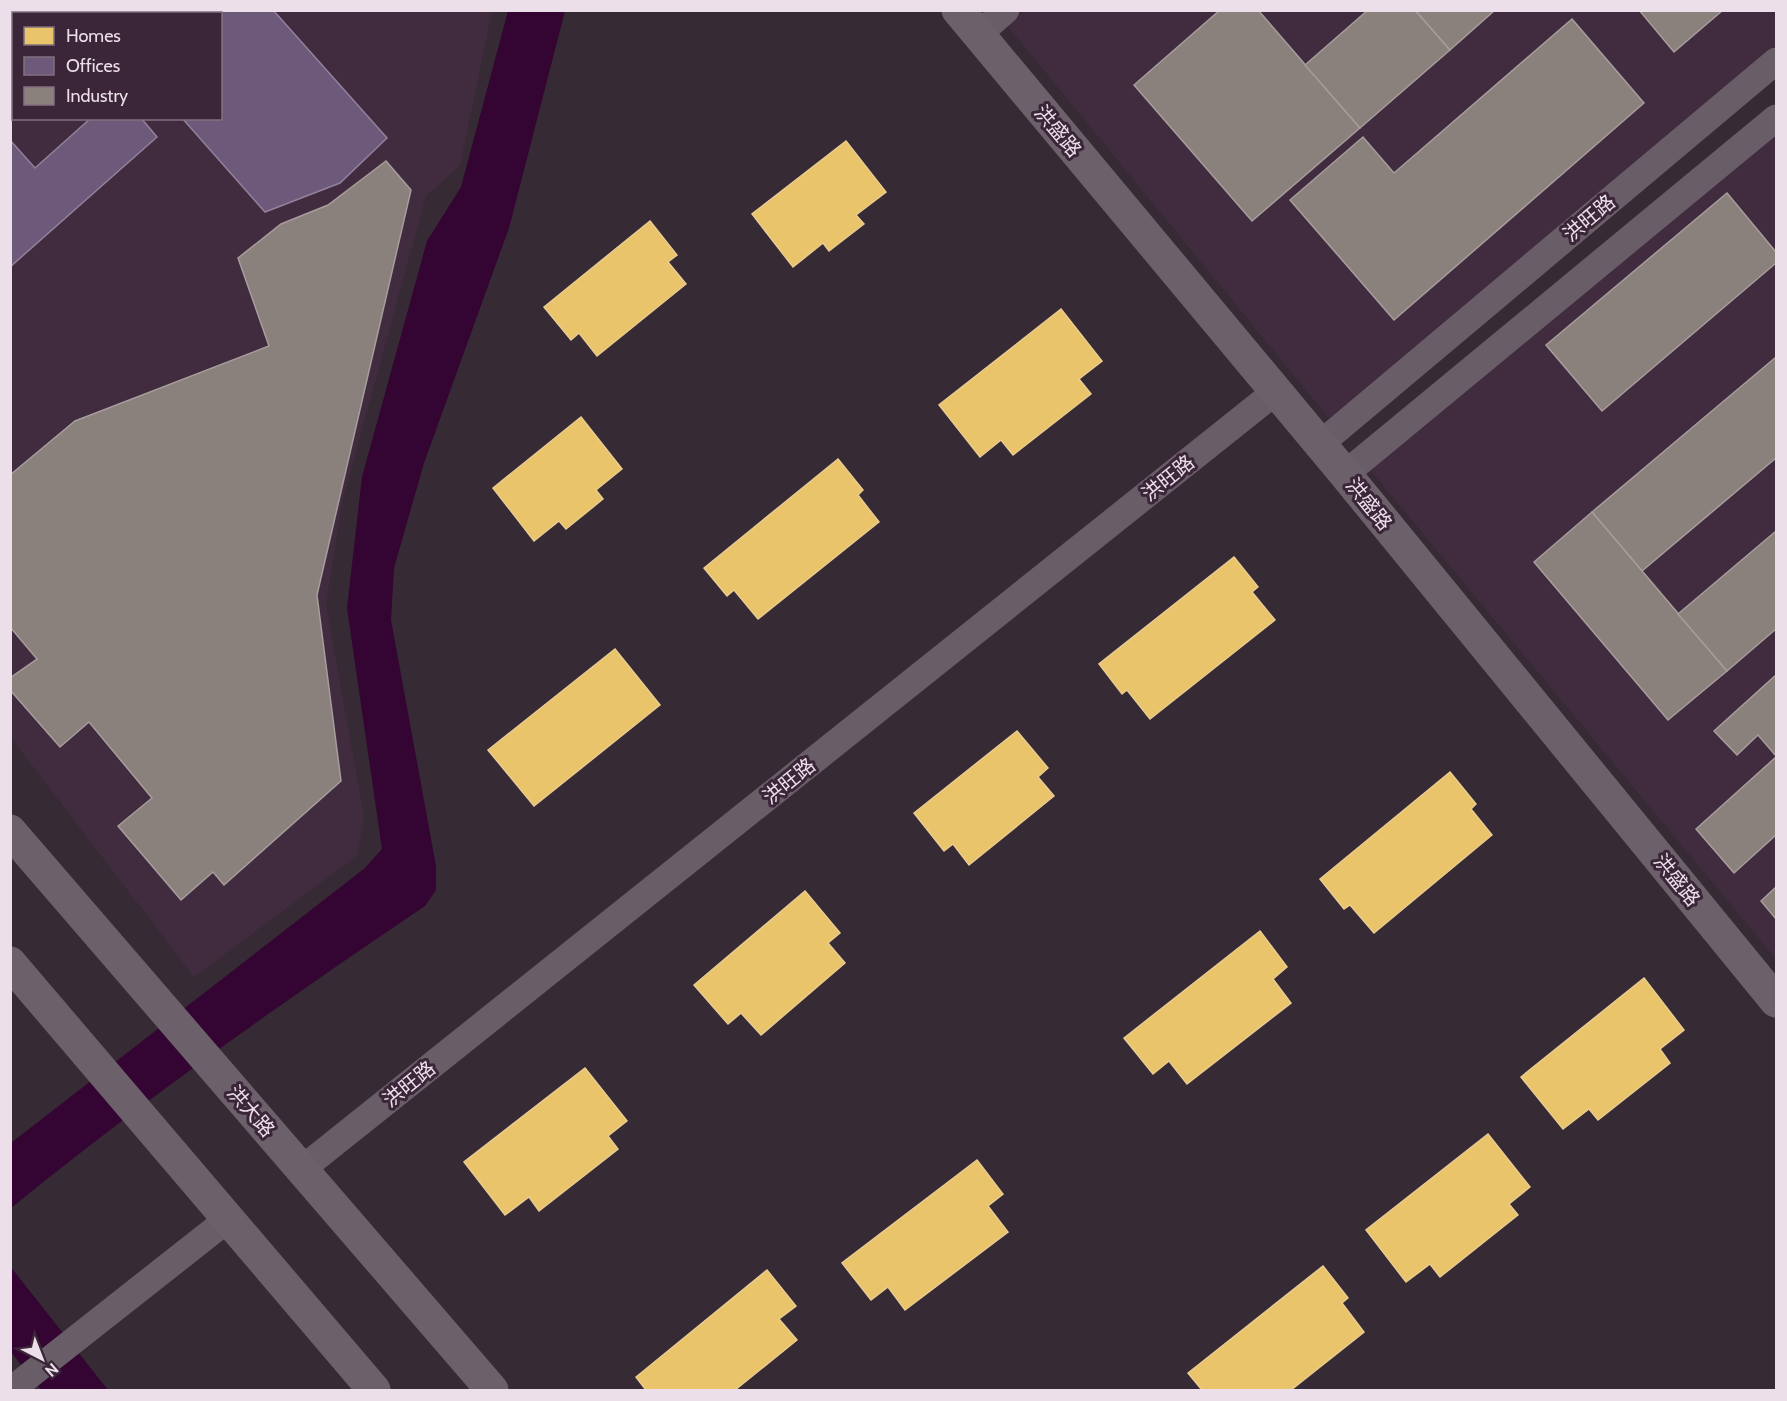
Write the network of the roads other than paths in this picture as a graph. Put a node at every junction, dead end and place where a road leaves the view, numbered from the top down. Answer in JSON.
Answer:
{"nodes":[{"id":1,"x":1006,"y":10,"type":"edge"},
{"id":2,"x":968,"y":23,"type":"edge"},
{"id":3,"x":1776,"y":61,"type":"edge"},
{"id":4,"x":1776,"y":118,"type":"edge"},
{"id":5,"x":1275,"y":392,"type":"junction"},
{"id":6,"x":1319,"y":445,"type":"junction"},
{"id":7,"x":1345,"y":474,"type":"junction"},
{"id":8,"x":10,"y":831,"type":"edge"},
{"id":9,"x":10,"y":963,"type":"edge"},
{"id":10,"x":1776,"y":1001,"type":"edge"},
{"id":11,"x":302,"y":1169,"type":"junction"},
{"id":12,"x":228,"y":1219,"type":"junction"},
{"id":13,"x":11,"y":1390,"type":"edge"},
{"id":14,"x":374,"y":1390,"type":"edge"},
{"id":15,"x":492,"y":1390,"type":"edge"}],
"edges":[{"from":1,"to":2,"type":"street"},
{"from":2,"to":5,"type":"main road","name":"洪盛路"},
{"from":3,"to":6,"type":"street","name":"洪旺路"},
{"from":4,"to":7,"type":"street"},
{"from":5,"to":6,"type":"main road","name":"洪盛路"},
{"from":5,"to":11,"type":"street","name":"洪旺路"},
{"from":6,"to":7,"type":"main road","name":"洪盛路"},
{"from":7,"to":10,"type":"main road","name":"洪盛路"},
{"from":8,"to":11,"type":"main road","name":"洪大路"},
{"from":9,"to":12,"type":"main road"},
{"from":11,"to":15,"type":"main road","name":"洪大路"},
{"from":12,"to":13,"type":"street"},
{"from":12,"to":14,"type":"main road"}]}
